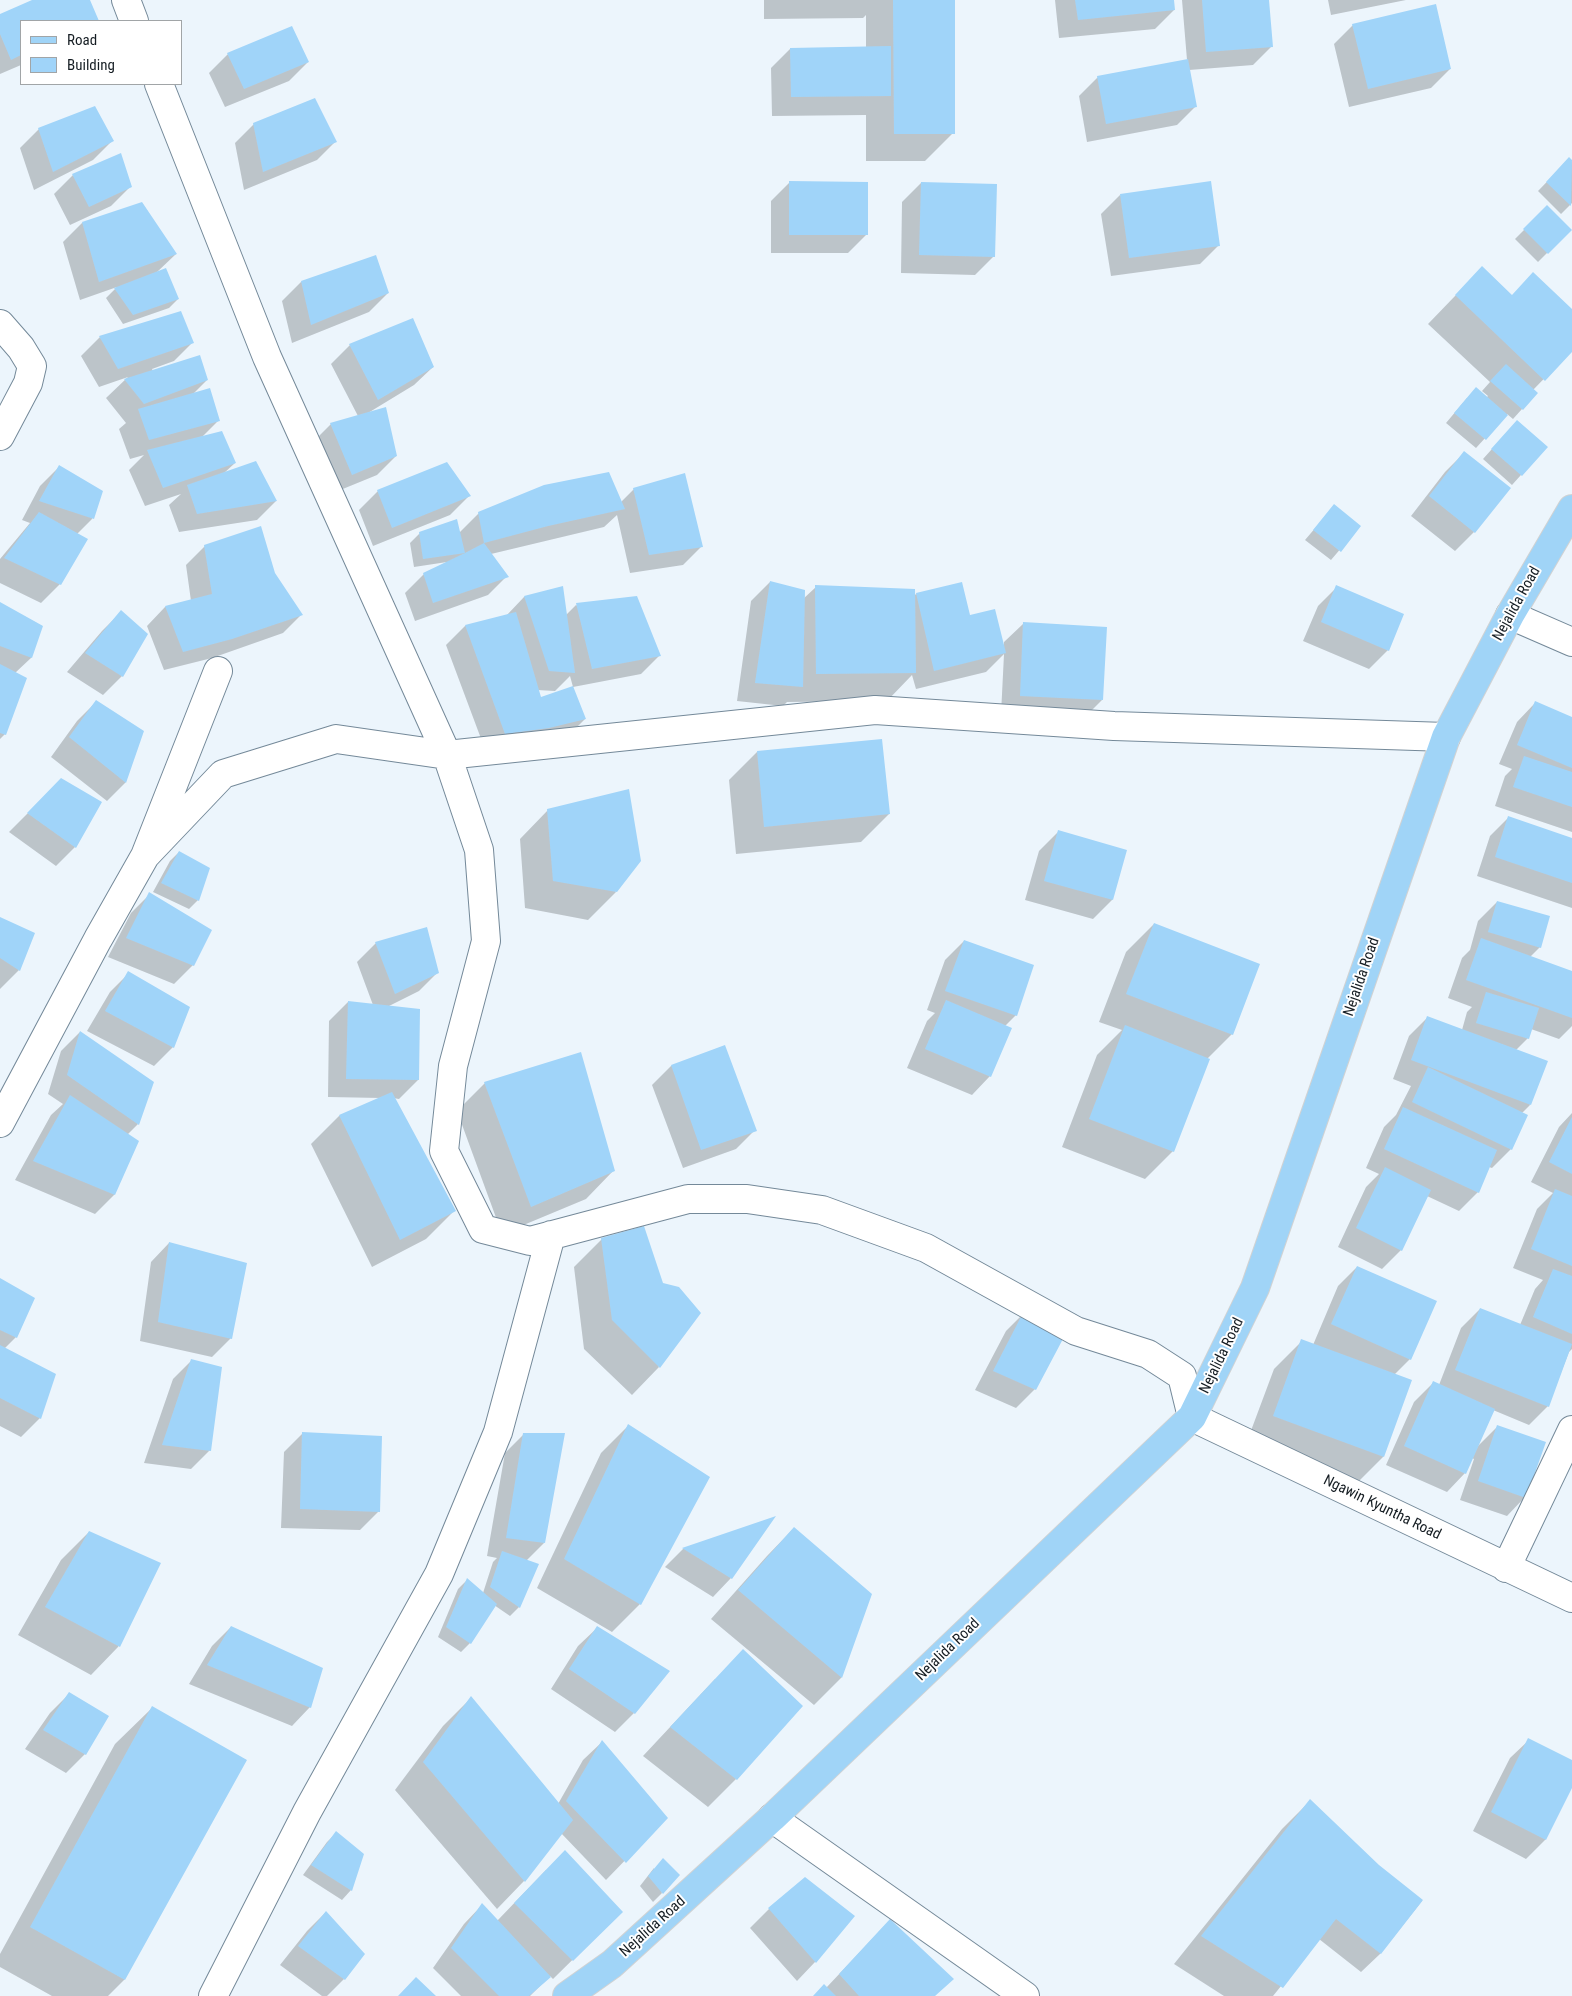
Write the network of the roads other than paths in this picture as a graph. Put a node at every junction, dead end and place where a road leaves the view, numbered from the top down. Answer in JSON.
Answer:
{"nodes":[{"id":1,"x":126,"y":0,"type":"edge"},
{"id":2,"x":134,"y":20,"type":"edge"},
{"id":3,"x":159,"y":85,"type":"edge"},
{"id":4,"x":0,"y":324,"type":"edge"},
{"id":5,"x":0,"y":436,"type":"edge"},
{"id":6,"x":1572,"y":509,"type":"edge"},
{"id":7,"x":1510,"y":615,"type":"junction"},
{"id":8,"x":1572,"y":642,"type":"edge"},
{"id":9,"x":218,"y":671,"type":"dead end"},
{"id":10,"x":1446,"y":737,"type":"junction"},
{"id":11,"x":447,"y":756,"type":"junction"},
{"id":12,"x":145,"y":856,"type":"junction"},
{"id":13,"x":0,"y":1123,"type":"edge"},
{"id":14,"x":551,"y":1235,"type":"junction"},
{"id":15,"x":1192,"y":1417,"type":"junction"},
{"id":16,"x":1572,"y":1430,"type":"edge"},
{"id":17,"x":1506,"y":1568,"type":"junction"},
{"id":18,"x":1572,"y":1598,"type":"edge"},
{"id":19,"x":772,"y":1818,"type":"junction"},
{"id":20,"x":213,"y":1996,"type":"edge"},
{"id":21,"x":567,"y":1996,"type":"edge"},
{"id":22,"x":1025,"y":1996,"type":"edge"}],
"edges":[{"from":1,"to":2,"type":"street"},
{"from":3,"to":11,"type":"street"},
{"from":4,"to":5,"type":"street"},
{"from":6,"to":7,"type":"main road","name":"Nejalida Road"},
{"from":7,"to":8,"type":"street"},
{"from":7,"to":10,"type":"main road","name":"Nejalida Road"},
{"from":9,"to":12,"type":"street"},
{"from":10,"to":11,"type":"street"},
{"from":10,"to":15,"type":"main road","name":"Nejalida Road"},
{"from":11,"to":12,"type":"street"},
{"from":11,"to":14,"type":"street"},
{"from":12,"to":13,"type":"street"},
{"from":14,"to":15,"type":"street"},
{"from":14,"to":20,"type":"street"},
{"from":15,"to":17,"type":"street","name":"Ngawin Kyuntha Road"},
{"from":15,"to":19,"type":"main road","name":"Nejalida Road"},
{"from":16,"to":17,"type":"street"},
{"from":17,"to":18,"type":"street","name":"Ngawin Kyuntha Road"},
{"from":19,"to":21,"type":"main road","name":"Nejalida Road"},
{"from":19,"to":22,"type":"street"}]}
